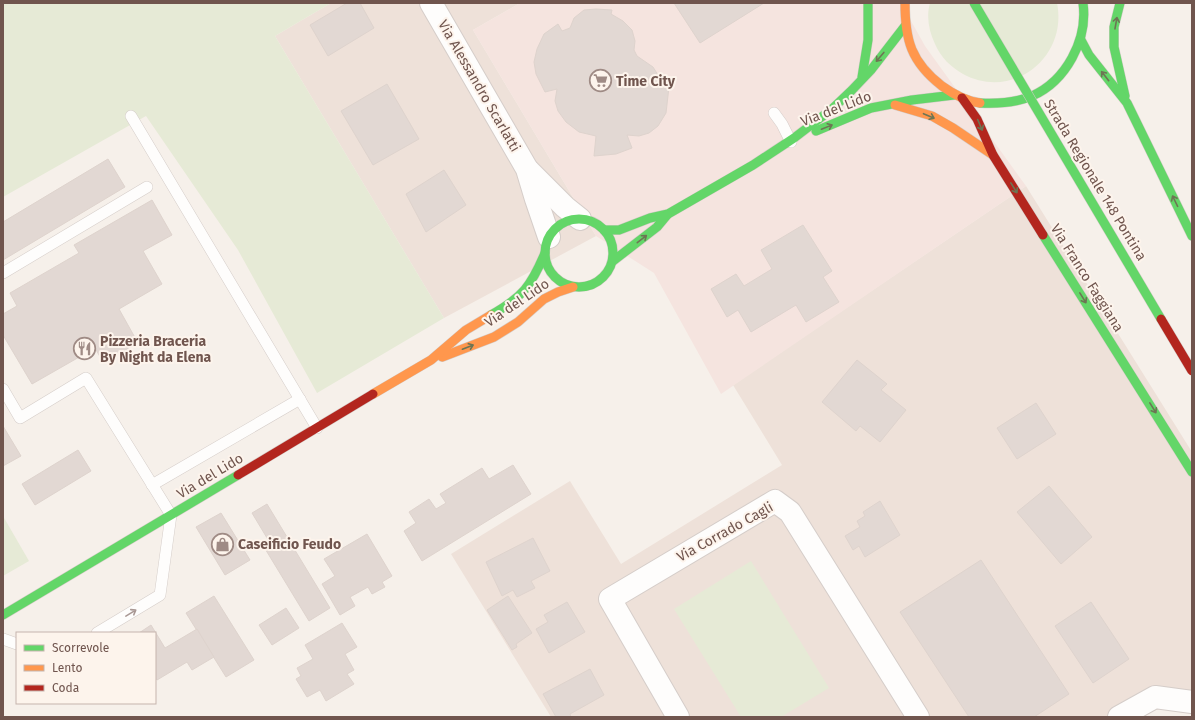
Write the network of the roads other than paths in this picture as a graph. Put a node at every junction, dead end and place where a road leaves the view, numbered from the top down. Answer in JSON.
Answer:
{"nodes":[{"id":1,"x":431,"y":3,"type":"edge"},
{"id":2,"x":868,"y":3,"type":"edge"},
{"id":3,"x":905,"y":3,"type":"edge"},
{"id":4,"x":974,"y":3,"type":"edge"},
{"id":5,"x":1120,"y":3,"type":"edge"},
{"id":6,"x":1085,"y":5,"type":"edge"},
{"id":7,"x":904,"y":26,"type":"junction"},
{"id":8,"x":1081,"y":40,"type":"junction"},
{"id":9,"x":862,"y":79,"type":"junction"},
{"id":10,"x":958,"y":96,"type":"junction"},
{"id":11,"x":1127,"y":103,"type":"junction"},
{"id":12,"x":892,"y":104,"type":"junction"},
{"id":13,"x":774,"y":113,"type":"dead end"},
{"id":14,"x":131,"y":116,"type":"dead end"},
{"id":15,"x":791,"y":142,"type":"junction"},
{"id":16,"x":993,"y":155,"type":"junction"},
{"id":17,"x":527,"y":169,"type":"junction"},
{"id":18,"x":147,"y":187,"type":"dead end"},
{"id":19,"x":668,"y":214,"type":"junction"},
{"id":20,"x":580,"y":219,"type":"junction"},
{"id":21,"x":604,"y":230,"type":"junction"},
{"id":22,"x":1192,"y":236,"type":"edge"},
{"id":23,"x":547,"y":245,"type":"junction"},
{"id":24,"x":613,"y":261,"type":"junction"},
{"id":25,"x":3,"y":273,"type":"edge"},
{"id":26,"x":573,"y":287,"type":"junction"},
{"id":27,"x":431,"y":360,"type":"junction"},
{"id":28,"x":1192,"y":371,"type":"edge"},
{"id":29,"x":3,"y":389,"type":"edge"},
{"id":30,"x":300,"y":399,"type":"junction"},
{"id":31,"x":317,"y":428,"type":"junction"},
{"id":32,"x":1192,"y":472,"type":"edge"},
{"id":33,"x":152,"y":485,"type":"junction"},
{"id":34,"x":171,"y":515,"type":"junction"},
{"id":35,"x":3,"y":615,"type":"edge"},
{"id":36,"x":100,"y":632,"type":"edge"},
{"id":37,"x":3,"y":639,"type":"edge"},
{"id":38,"x":16,"y":644,"type":"edge"},
{"id":39,"x":1192,"y":702,"type":"edge"},
{"id":40,"x":678,"y":717,"type":"edge"},
{"id":41,"x":918,"y":717,"type":"edge"},
{"id":42,"x":1119,"y":717,"type":"edge"}],
"edges":[{"from":1,"to":17,"type":"street","name":"Via Alessandro Scarlatti"},
{"from":2,"to":9,"type":"main road","name":"Via del Lido"},
{"from":3,"to":7,"type":"main road","name":"Via del Lido"},
{"from":4,"to":28,"type":"main road","name":"Strada Regionale 148 Pontina","bridge":true},
{"from":11,"to":5,"type":"main road","one_way":true},
{"from":6,"to":8,"type":"main road","name":"Via del Lido"},
{"from":7,"to":9,"type":"main road","name":"Via del Lido","one_way":true},
{"from":7,"to":10,"type":"main road","name":"Via del Lido"},
{"from":8,"to":10,"type":"main road","name":"Via del Lido"},
{"from":11,"to":8,"type":"main road","one_way":true},
{"from":9,"to":15,"type":"main road","name":"Via del Lido"},
{"from":10,"to":12,"type":"main road","name":"Via del Lido"},
{"from":10,"to":16,"type":"main road","name":"Via Franco Faggiana","one_way":true},
{"from":22,"to":11,"type":"main road","one_way":true},
{"from":15,"to":12,"type":"main road","name":"Via del Lido","one_way":true},
{"from":12,"to":16,"type":"main road","name":"Via del Lido","one_way":true},
{"from":13,"to":15,"type":"lane"},
{"from":14,"to":30,"type":"lane"},
{"from":15,"to":19,"type":"main road","name":"Via del Lido"},
{"from":16,"to":32,"type":"main road","name":"Via Franco Faggiana","one_way":true},
{"from":17,"to":20,"type":"street","name":"Via Alessandro Scarlatti"},
{"from":17,"to":23,"type":"street","name":"Via Alessandro Scarlatti"},
{"from":18,"to":25,"type":"lane"},
{"from":19,"to":21,"type":"main road","name":"Via del Lido"},
{"from":24,"to":19,"type":"main road","name":"Via del Lido","one_way":true},
{"from":20,"to":21,"type":"main road"},
{"from":20,"to":23,"type":"main road"},
{"from":21,"to":24,"type":"main road"},
{"from":23,"to":26,"type":"main road"},
{"from":23,"to":27,"type":"main road","name":"Via del Lido"},
{"from":24,"to":26,"type":"main road"},
{"from":27,"to":26,"type":"main road","name":"Via del Lido","one_way":true},
{"from":27,"to":31,"type":"main road","name":"Via del Lido"},
{"from":29,"to":33,"type":"lane"},
{"from":30,"to":31,"type":"lane"},
{"from":30,"to":33,"type":"lane"},
{"from":31,"to":34,"type":"main road","name":"Via del Lido"},
{"from":33,"to":34,"type":"lane"},
{"from":34,"to":35,"type":"main road","name":"Via del Lido"},
{"from":36,"to":34,"type":"lane","one_way":true},
{"from":37,"to":38,"type":"lane"},
{"from":39,"to":42,"type":"street"},
{"from":40,"to":41,"type":"street","name":"Via Corrado Cagli"}]}
